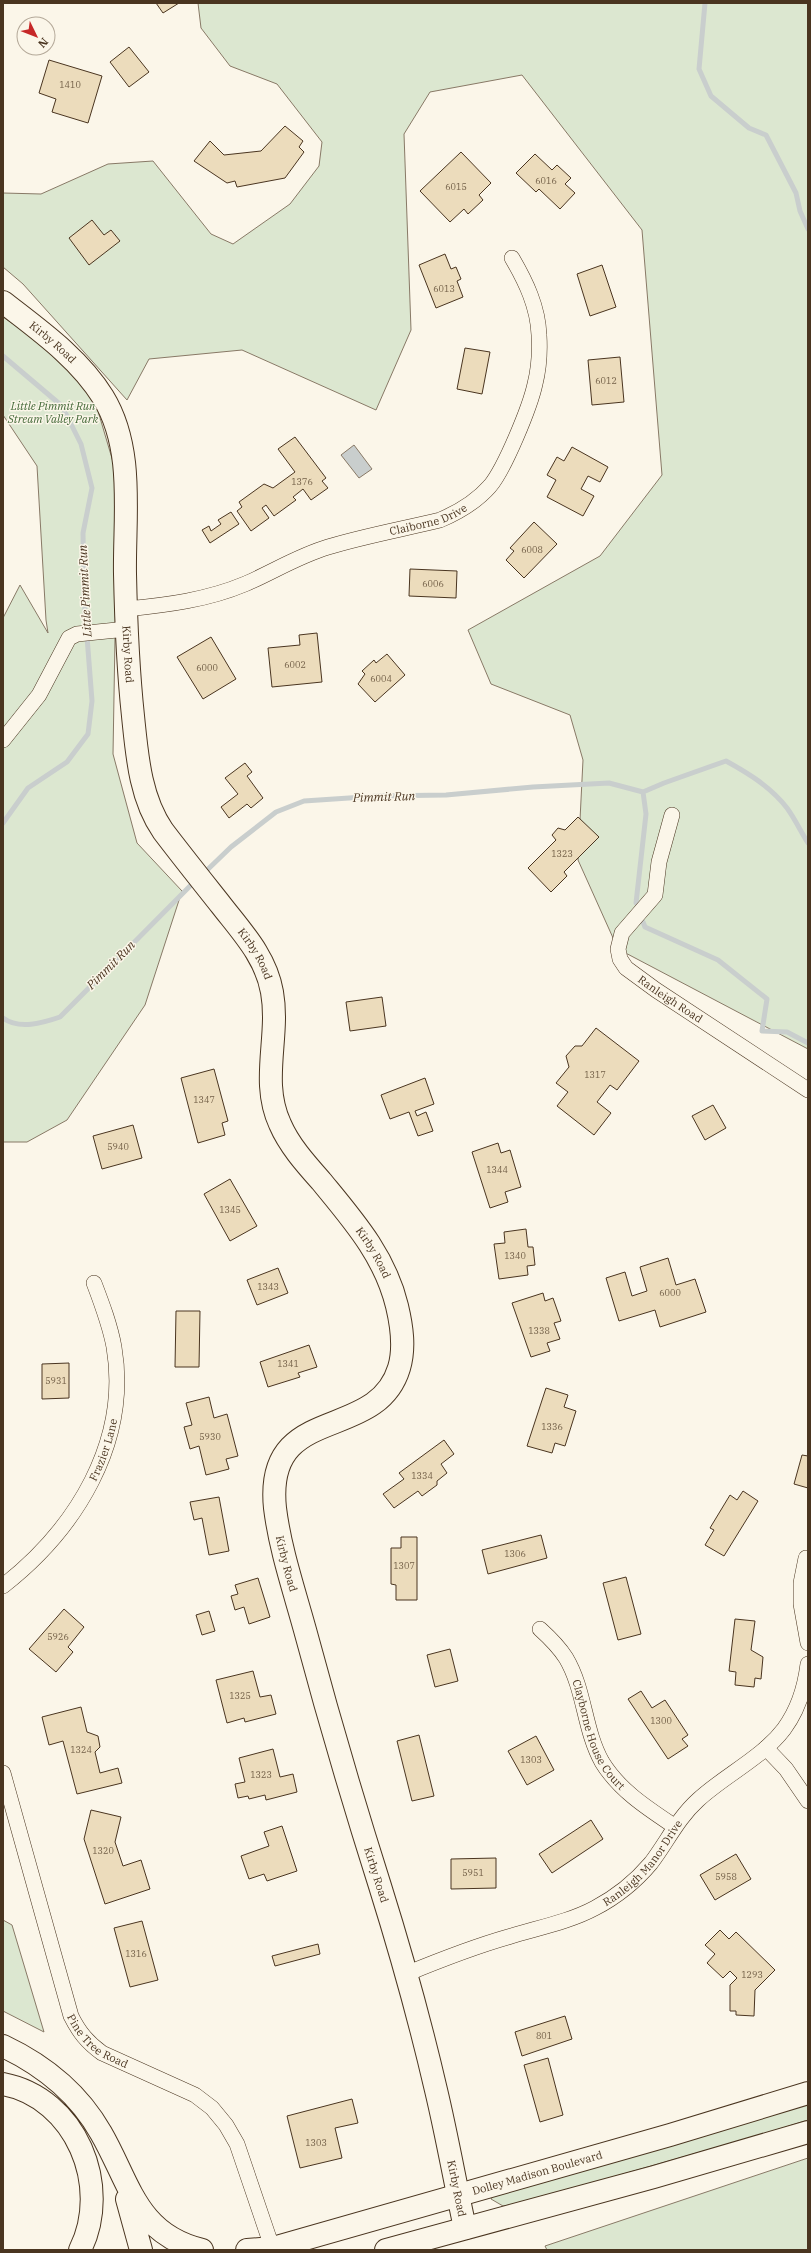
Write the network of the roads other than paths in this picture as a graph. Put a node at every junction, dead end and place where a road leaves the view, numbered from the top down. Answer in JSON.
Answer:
{"nodes":[{"id":1,"x":512,"y":258,"type":"dead end"},
{"id":2,"x":3,"y":302,"type":"edge"},
{"id":3,"x":122,"y":623,"type":"junction"},
{"id":4,"x":3,"y":740,"type":"edge"},
{"id":5,"x":672,"y":815,"type":"dead end"},
{"id":6,"x":808,"y":1090,"type":"edge"},
{"id":7,"x":94,"y":1283,"type":"dead end"},
{"id":8,"x":806,"y":1558,"type":"dead end"},
{"id":9,"x":3,"y":1586,"type":"edge"},
{"id":10,"x":540,"y":1629,"type":"dead end"},
{"id":11,"x":808,"y":1643,"type":"edge"},
{"id":12,"x":808,"y":1664,"type":"edge"},
{"id":13,"x":766,"y":1748,"type":"junction"},
{"id":14,"x":3,"y":1773,"type":"edge"},
{"id":15,"x":808,"y":1801,"type":"edge"},
{"id":16,"x":674,"y":1826,"type":"junction"},
{"id":17,"x":406,"y":1974,"type":"junction"},
{"id":18,"x":3,"y":2046,"type":"edge"},
{"id":19,"x":3,"y":2084,"type":"edge"},
{"id":20,"x":808,"y":2093,"type":"edge"},
{"id":21,"x":808,"y":2132,"type":"edge"},
{"id":22,"x":119,"y":2169,"type":"junction"},
{"id":23,"x":458,"y":2195,"type":"junction"},
{"id":24,"x":465,"y":2228,"type":"junction"},
{"id":25,"x":271,"y":2249,"type":"edge"},
{"id":26,"x":80,"y":2250,"type":"edge"},
{"id":27,"x":141,"y":2250,"type":"edge"},
{"id":28,"x":202,"y":2250,"type":"edge"},
{"id":29,"x":247,"y":2250,"type":"edge"},
{"id":30,"x":386,"y":2250,"type":"edge"}],
"edges":[{"from":1,"to":3,"type":"street","name":"Claiborne Drive"},
{"from":2,"to":3,"type":"main road","name":"Kirby Road"},
{"from":3,"to":4,"type":"street","name":"Claiborne Drive"},
{"from":3,"to":17,"type":"main road","name":"Kirby Road"},
{"from":5,"to":6,"type":"street","name":"Ranleigh Road"},
{"from":7,"to":9,"type":"street","name":"Frazier Lane"},
{"from":8,"to":11,"type":"street"},
{"from":10,"to":16,"type":"street","name":"Clayborne House Court"},
{"from":12,"to":13,"type":"street","name":"Ranleigh Manor Drive"},
{"from":13,"to":15,"type":"street"},
{"from":13,"to":16,"type":"street","name":"Ranleigh Manor Drive"},
{"from":14,"to":25,"type":"street","name":"Pine Tree Road"},
{"from":16,"to":17,"type":"street","name":"Ranleigh Manor Drive"},
{"from":17,"to":23,"type":"main road","name":"Kirby Road"},
{"from":18,"to":22,"type":"main road"},
{"from":19,"to":26,"type":"main road"},
{"from":20,"to":23,"type":"main road","name":"Dolley Madison Boulevard"},
{"from":21,"to":24,"type":"main road"},
{"from":22,"to":27,"type":"main road"},
{"from":22,"to":28,"type":"main road"},
{"from":23,"to":24,"type":"main road","name":"Kirby Road"},
{"from":23,"to":25,"type":"main road","name":"Dolley Madison Boulevard"},
{"from":24,"to":30,"type":"main road"},
{"from":25,"to":29,"type":"main road","name":"Dolley Madison Boulevard"}]}
